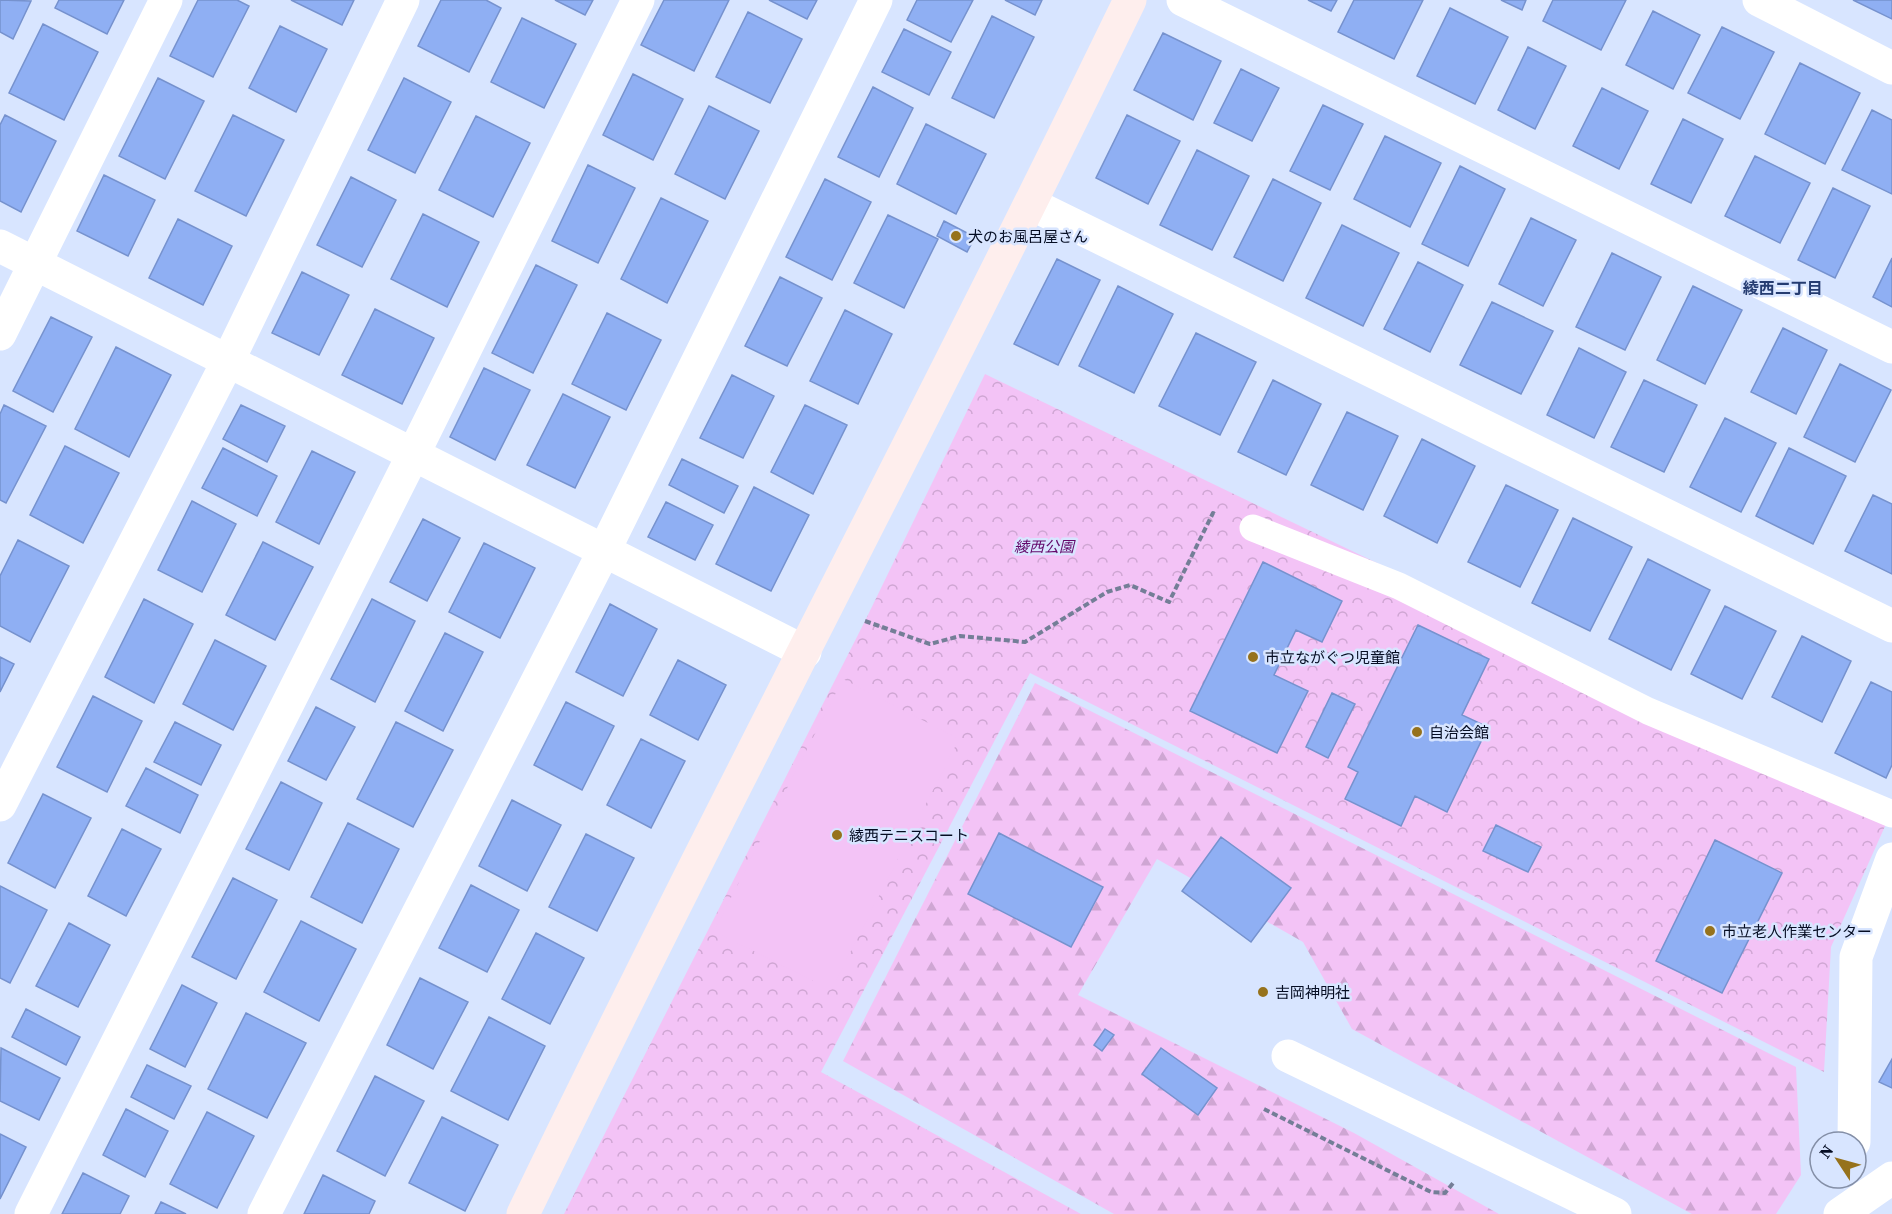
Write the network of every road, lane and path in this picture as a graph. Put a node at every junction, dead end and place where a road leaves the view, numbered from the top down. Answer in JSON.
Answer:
{"nodes":[{"id":1,"x":166,"y":0,"type":"edge"},
{"id":2,"x":403,"y":0,"type":"edge"},
{"id":3,"x":638,"y":0,"type":"edge"},
{"id":4,"x":876,"y":0,"type":"edge"},
{"id":5,"x":1130,"y":0,"type":"edge"},
{"id":6,"x":1183,"y":0,"type":"edge"},
{"id":7,"x":1759,"y":0,"type":"edge"},
{"id":8,"x":1892,"y":68,"type":"edge"},
{"id":9,"x":1031,"y":204,"type":"junction"},
{"id":10,"x":0,"y":246,"type":"edge"},
{"id":11,"x":35,"y":264,"type":"junction"},
{"id":12,"x":0,"y":334,"type":"edge"},
{"id":13,"x":1892,"y":347,"type":"edge"},
{"id":14,"x":228,"y":362,"type":"junction"},
{"id":15,"x":413,"y":455,"type":"junction"},
{"id":16,"x":1253,"y":528,"type":"joint"},
{"id":17,"x":604,"y":551,"type":"junction"},
{"id":18,"x":858,"y":618,"type":"dead end"},
{"id":19,"x":1892,"y":626,"type":"edge"},
{"id":20,"x":805,"y":652,"type":"junction"},
{"id":21,"x":0,"y":805,"type":"edge"},
{"id":22,"x":1892,"y":814,"type":"edge"},
{"id":23,"x":1892,"y":859,"type":"edge"},
{"id":24,"x":1288,"y":1056,"type":"dead end"},
{"id":25,"x":1264,"y":1109,"type":"dead end"},
{"id":26,"x":1854,"y":1130,"type":"edge"},
{"id":27,"x":1481,"y":1150,"type":"junction"},
{"id":28,"x":1892,"y":1178,"type":"edge"},
{"id":29,"x":1852,"y":1202,"type":"edge"},
{"id":30,"x":31,"y":1214,"type":"edge"},
{"id":31,"x":264,"y":1214,"type":"edge"},
{"id":32,"x":523,"y":1214,"type":"edge"},
{"id":33,"x":1615,"y":1214,"type":"edge"}],
"edges":[{"from":1,"to":11,"type":"street"},
{"from":2,"to":14,"type":"street"},
{"from":3,"to":15,"type":"street"},
{"from":4,"to":17,"type":"street"},
{"from":5,"to":9,"type":"street"},
{"from":6,"to":13,"type":"street"},
{"from":7,"to":8,"type":"street"},
{"from":9,"to":19,"type":"street"},
{"from":9,"to":20,"type":"street"},
{"from":10,"to":11,"type":"street"},
{"from":11,"to":12,"type":"street"},
{"from":11,"to":14,"type":"street"},
{"from":14,"to":15,"type":"street"},
{"from":14,"to":21,"type":"street"},
{"from":15,"to":17,"type":"street"},
{"from":15,"to":30,"type":"street"},
{"from":16,"to":18,"type":"path"},
{"from":16,"to":22,"type":"lane"},
{"from":17,"to":20,"type":"street"},
{"from":17,"to":31,"type":"street"},
{"from":20,"to":32,"type":"street"},
{"from":23,"to":26,"type":"street"},
{"from":24,"to":27,"type":"street"},
{"from":25,"to":27,"type":"path"},
{"from":27,"to":33,"type":"street"},
{"from":28,"to":29,"type":"street"}]}
